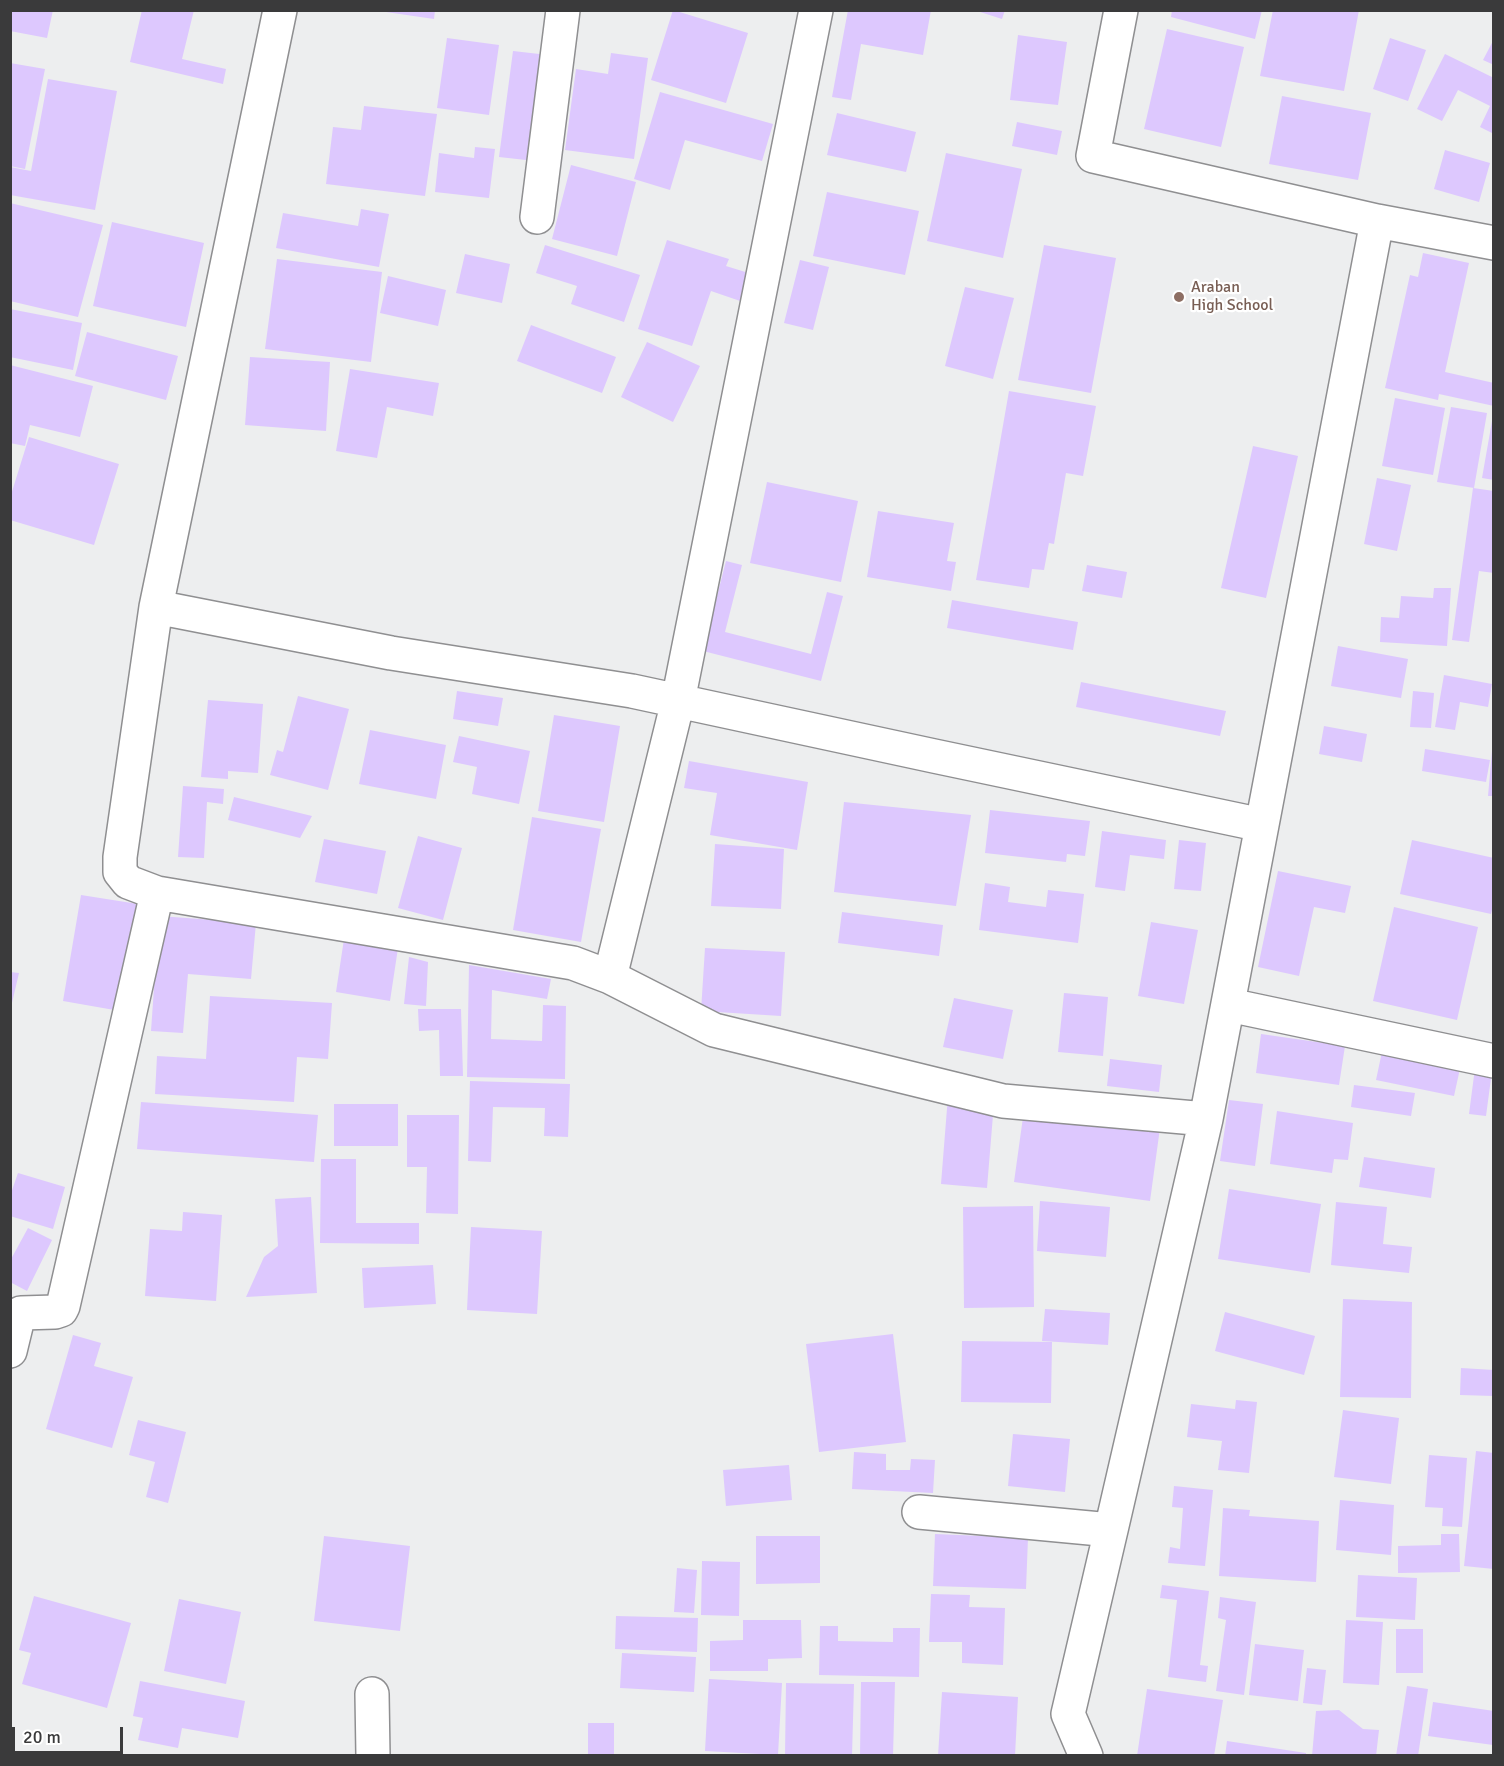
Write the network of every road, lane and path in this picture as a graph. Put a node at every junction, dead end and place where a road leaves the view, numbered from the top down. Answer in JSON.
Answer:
{"nodes":[{"id":1,"x":280,"y":10,"type":"edge"},
{"id":2,"x":563,"y":10,"type":"edge"},
{"id":3,"x":816,"y":10,"type":"edge"},
{"id":4,"x":1121,"y":10,"type":"edge"},
{"id":5,"x":537,"y":218,"type":"dead end"},
{"id":6,"x":1377,"y":221,"type":"junction"},
{"id":7,"x":1494,"y":243,"type":"edge"},
{"id":8,"x":156,"y":608,"type":"junction"},
{"id":9,"x":678,"y":701,"type":"junction"},
{"id":10,"x":1262,"y":825,"type":"junction"},
{"id":11,"x":157,"y":893,"type":"junction"},
{"id":12,"x":610,"y":977,"type":"junction"},
{"id":13,"x":1229,"y":1005,"type":"junction"},
{"id":14,"x":1494,"y":1061,"type":"edge"},
{"id":15,"x":1206,"y":1119,"type":"junction"},
{"id":16,"x":10,"y":1351,"type":"edge"},
{"id":17,"x":919,"y":1512,"type":"dead end"},
{"id":18,"x":1111,"y":1530,"type":"junction"},
{"id":19,"x":372,"y":1694,"type":"dead end"},
{"id":20,"x":373,"y":1755,"type":"edge"},
{"id":21,"x":1086,"y":1755,"type":"edge"}],
"edges":[{"from":1,"to":8,"type":"street"},
{"from":2,"to":5,"type":"street"},
{"from":3,"to":9,"type":"street"},
{"from":4,"to":6,"type":"street"},
{"from":6,"to":7,"type":"street"},
{"from":6,"to":10,"type":"street"},
{"from":8,"to":9,"type":"street"},
{"from":8,"to":11,"type":"street"},
{"from":9,"to":10,"type":"street"},
{"from":9,"to":12,"type":"street"},
{"from":10,"to":13,"type":"street"},
{"from":11,"to":12,"type":"street"},
{"from":11,"to":16,"type":"street"},
{"from":12,"to":15,"type":"street"},
{"from":13,"to":14,"type":"street"},
{"from":13,"to":15,"type":"street"},
{"from":15,"to":18,"type":"street"},
{"from":17,"to":18,"type":"street"},
{"from":18,"to":21,"type":"street"},
{"from":19,"to":20,"type":"street"}]}
